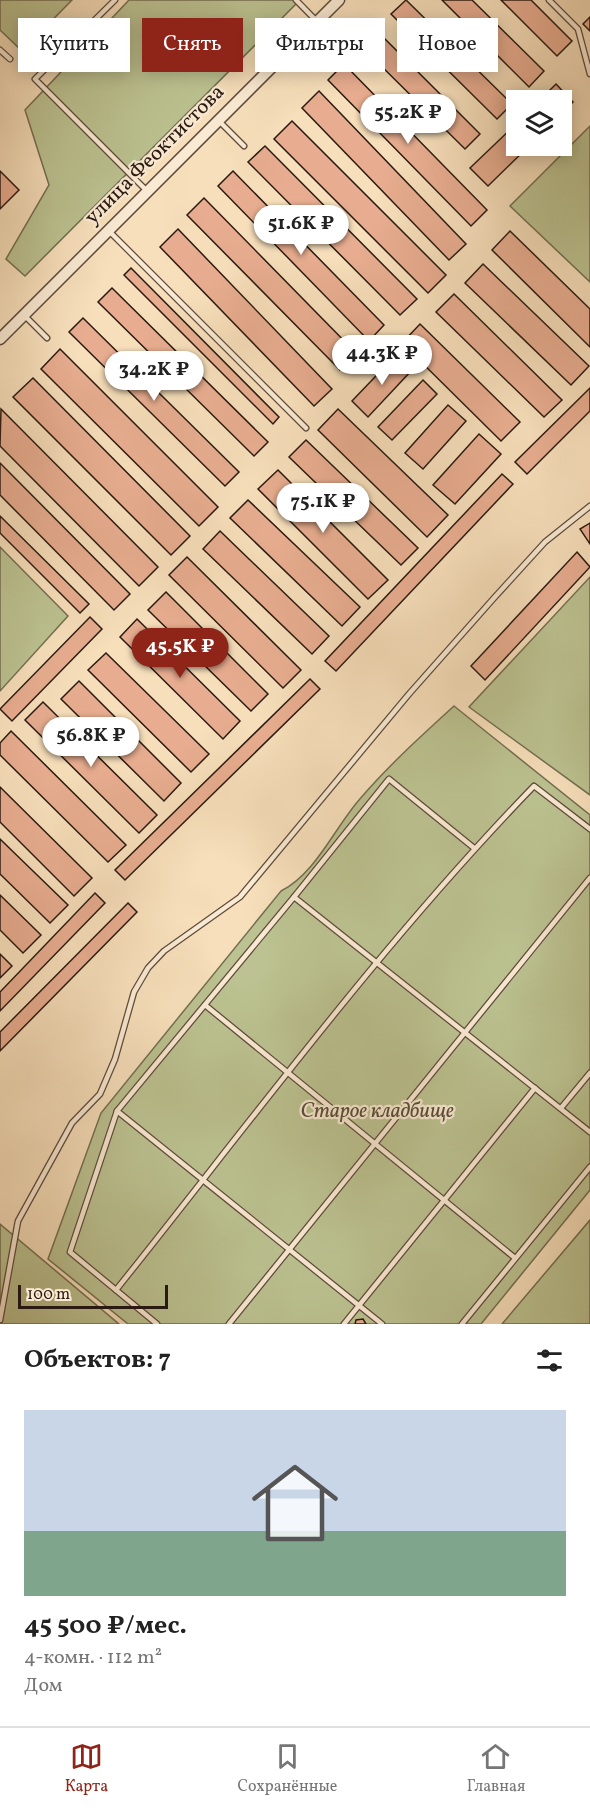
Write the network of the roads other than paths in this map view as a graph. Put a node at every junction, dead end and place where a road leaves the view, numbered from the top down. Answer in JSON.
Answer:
{"nodes":[{"id":1,"x":115,"y":0,"type":"edge"},
{"id":2,"x":296,"y":0,"type":"edge"},
{"id":3,"x":339,"y":0,"type":"edge"},
{"id":4,"x":549,"y":0,"type":"edge"},
{"id":5,"x":313,"y":18,"type":"edge"},
{"id":6,"x":321,"y":18,"type":"edge"},
{"id":7,"x":0,"y":50,"type":"edge"},
{"id":8,"x":10,"y":59,"type":"dead end"},
{"id":9,"x":267,"y":72,"type":"edge"},
{"id":10,"x":590,"y":74,"type":"edge"},
{"id":11,"x":219,"y":120,"type":"junction"},
{"id":12,"x":244,"y":146,"type":"dead end"},
{"id":13,"x":147,"y":191,"type":"junction"},
{"id":14,"x":108,"y":230,"type":"junction"},
{"id":15,"x":23,"y":314,"type":"junction"},
{"id":16,"x":47,"y":338,"type":"dead end"},
{"id":17,"x":0,"y":339,"type":"edge"},
{"id":18,"x":306,"y":428,"type":"dead end"},
{"id":19,"x":590,"y":506,"type":"edge"},
{"id":20,"x":590,"y":829,"type":"edge"},
{"id":21,"x":474,"y":848,"type":"junction"},
{"id":22,"x":590,"y":878,"type":"edge"},
{"id":23,"x":294,"y":897,"type":"junction"},
{"id":24,"x":375,"y":962,"type":"junction"},
{"id":25,"x":205,"y":1005,"type":"junction"},
{"id":26,"x":464,"y":1033,"type":"junction"},
{"id":27,"x":288,"y":1073,"type":"junction"},
{"id":28,"x":590,"y":1074,"type":"edge"},
{"id":29,"x":535,"y":1089,"type":"junction"},
{"id":30,"x":561,"y":1108,"type":"junction"},
{"id":31,"x":117,"y":1111,"type":"junction"},
{"id":32,"x":590,"y":1132,"type":"edge"},
{"id":33,"x":375,"y":1143,"type":"junction"},
{"id":34,"x":590,"y":1167,"type":"edge"},
{"id":35,"x":204,"y":1180,"type":"junction"},
{"id":36,"x":443,"y":1200,"type":"junction"},
{"id":37,"x":288,"y":1249,"type":"junction"},
{"id":38,"x":515,"y":1258,"type":"junction"},
{"id":39,"x":116,"y":1290,"type":"junction"},
{"id":40,"x":359,"y":1306,"type":"junction"},
{"id":41,"x":0,"y":1320,"type":"edge"},
{"id":42,"x":157,"y":1324,"type":"edge"},
{"id":43,"x":229,"y":1324,"type":"edge"},
{"id":44,"x":344,"y":1324,"type":"edge"},
{"id":45,"x":382,"y":1324,"type":"edge"},
{"id":46,"x":462,"y":1324,"type":"edge"}],
"edges":[{"from":1,"to":13,"type":"lane"},
{"from":2,"to":5,"type":"lane"},
{"from":3,"to":6,"type":"street","name":"улица Феоктистова"},
{"from":4,"to":10,"type":"lane"},
{"from":7,"to":8,"type":"lane"},
{"from":9,"to":11,"type":"street","name":"улица Феоктистова"},
{"from":11,"to":12,"type":"lane"},
{"from":11,"to":13,"type":"street","name":"улица Феоктистова"},
{"from":13,"to":14,"type":"street","name":"улица Феоктистова"},
{"from":14,"to":15,"type":"street","name":"улица Феоктистова"},
{"from":14,"to":18,"type":"lane"},
{"from":15,"to":16,"type":"lane"},
{"from":15,"to":17,"type":"street","name":"улица Феоктистова"},
{"from":19,"to":41,"type":"lane"},
{"from":20,"to":21,"type":"lane"},
{"from":21,"to":23,"type":"lane"},
{"from":21,"to":24,"type":"lane"},
{"from":22,"to":26,"type":"lane"},
{"from":23,"to":24,"type":"lane"},
{"from":23,"to":25,"type":"lane"},
{"from":24,"to":26,"type":"lane"},
{"from":24,"to":27,"type":"lane"},
{"from":25,"to":27,"type":"lane"},
{"from":25,"to":31,"type":"lane"},
{"from":26,"to":29,"type":"lane"},
{"from":26,"to":33,"type":"lane"},
{"from":27,"to":33,"type":"lane"},
{"from":27,"to":35,"type":"lane"},
{"from":28,"to":30,"type":"lane"},
{"from":29,"to":30,"type":"lane"},
{"from":29,"to":36,"type":"lane"},
{"from":30,"to":32,"type":"lane"},
{"from":31,"to":35,"type":"lane"},
{"from":31,"to":39,"type":"lane"},
{"from":33,"to":36,"type":"lane"},
{"from":33,"to":37,"type":"lane"},
{"from":34,"to":38,"type":"lane"},
{"from":35,"to":37,"type":"lane"},
{"from":35,"to":39,"type":"lane"},
{"from":36,"to":38,"type":"lane"},
{"from":36,"to":40,"type":"lane"},
{"from":37,"to":40,"type":"lane"},
{"from":37,"to":43,"type":"lane"},
{"from":38,"to":46,"type":"lane"},
{"from":39,"to":42,"type":"lane"},
{"from":40,"to":44,"type":"lane"},
{"from":40,"to":45,"type":"lane"}]}
